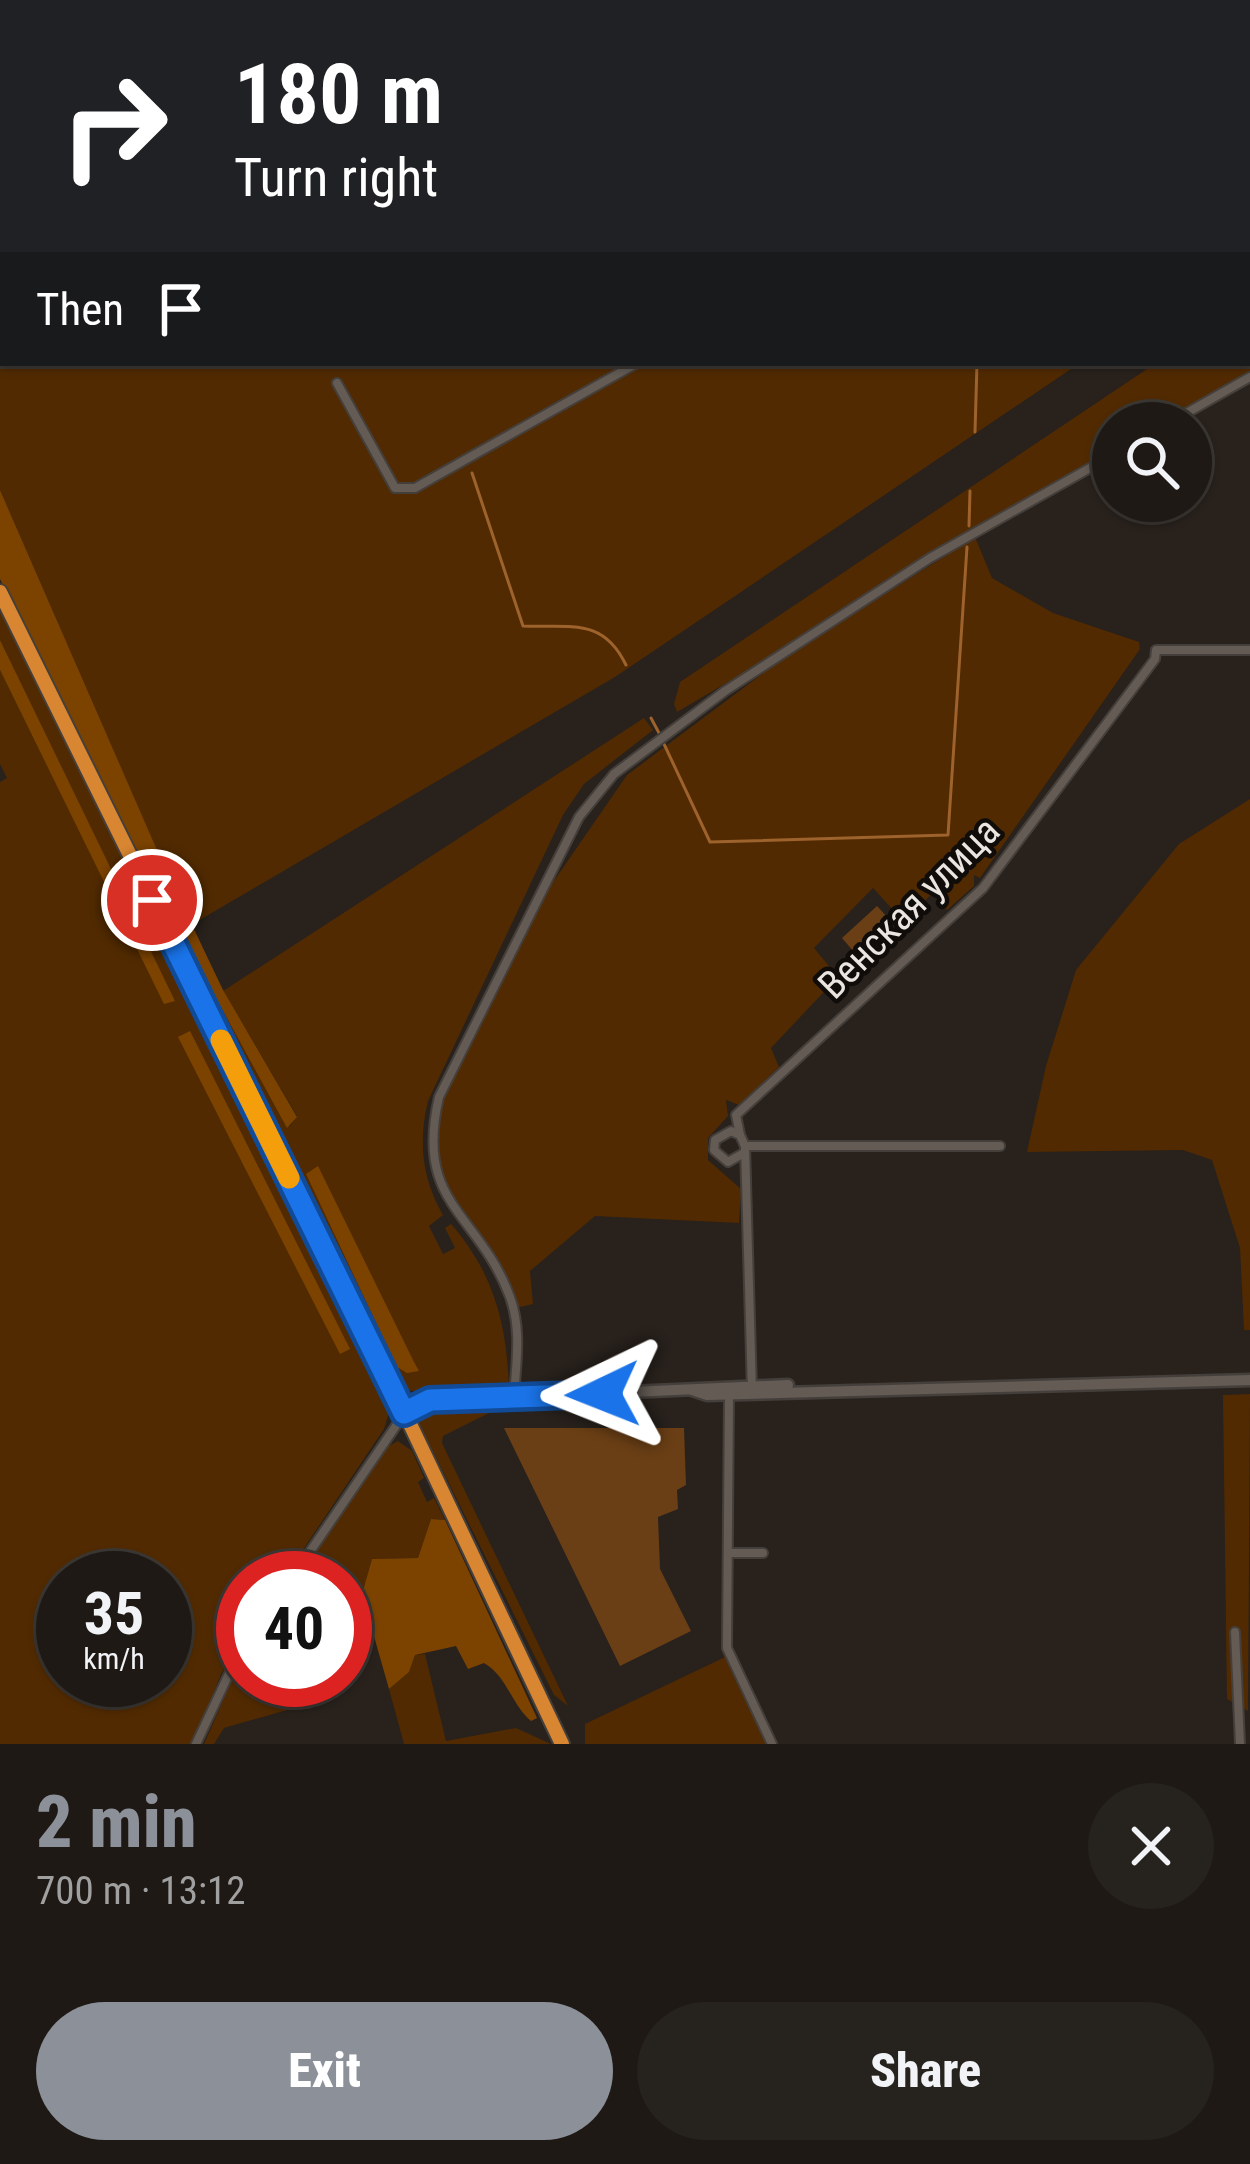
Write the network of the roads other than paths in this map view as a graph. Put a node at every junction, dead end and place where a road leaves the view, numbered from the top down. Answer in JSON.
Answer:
{"nodes":[{"id":1,"x":632,"y":366,"type":"edge"},
{"id":2,"x":1250,"y":377,"type":"edge"},
{"id":3,"x":337,"y":383,"type":"dead end"},
{"id":4,"x":1206,"y":402,"type":"edge"},
{"id":5,"x":1092,"y":467,"type":"edge"},
{"id":6,"x":0,"y":592,"type":"edge"},
{"id":7,"x":1250,"y":650,"type":"edge"},
{"id":8,"x":740,"y":1135,"type":"junction"},
{"id":9,"x":1000,"y":1145,"type":"dead end"},
{"id":10,"x":744,"y":1149,"type":"junction"},
{"id":11,"x":1250,"y":1380,"type":"edge"},
{"id":12,"x":752,"y":1389,"type":"junction"},
{"id":13,"x":692,"y":1390,"type":"junction"},
{"id":14,"x":729,"y":1394,"type":"junction"},
{"id":15,"x":514,"y":1397,"type":"junction"},
{"id":16,"x":404,"y":1413,"type":"junction"},
{"id":17,"x":310,"y":1551,"type":"edge"},
{"id":18,"x":730,"y":1552,"type":"junction"},
{"id":19,"x":763,"y":1552,"type":"dead end"},
{"id":20,"x":1235,"y":1632,"type":"dead end"},
{"id":21,"x":216,"y":1701,"type":"edge"},
{"id":22,"x":196,"y":1744,"type":"edge"},
{"id":23,"x":562,"y":1744,"type":"edge"},
{"id":24,"x":772,"y":1744,"type":"edge"},
{"id":25,"x":1240,"y":1744,"type":"edge"}],
"edges":[{"from":1,"to":3,"type":"street"},
{"from":2,"to":4,"type":"street"},
{"from":5,"to":15,"type":"street"},
{"from":6,"to":16,"type":"highway"},
{"from":7,"to":8,"type":"street","name":"Венская улица"},
{"from":8,"to":10,"type":"street"},
{"from":8,"to":10,"type":"street"},
{"from":9,"to":10,"type":"street"},
{"from":10,"to":12,"type":"street"},
{"from":11,"to":12,"type":"street"},
{"from":12,"to":13,"type":"street"},
{"from":12,"to":14,"type":"street"},
{"from":13,"to":14,"type":"street"},
{"from":13,"to":15,"type":"street"},
{"from":14,"to":18,"type":"street"},
{"from":15,"to":16,"type":"street"},
{"from":16,"to":17,"type":"street"},
{"from":16,"to":23,"type":"highway"},
{"from":18,"to":19,"type":"street"},
{"from":18,"to":24,"type":"street"},
{"from":20,"to":25,"type":"street"},
{"from":21,"to":22,"type":"street"}]}
